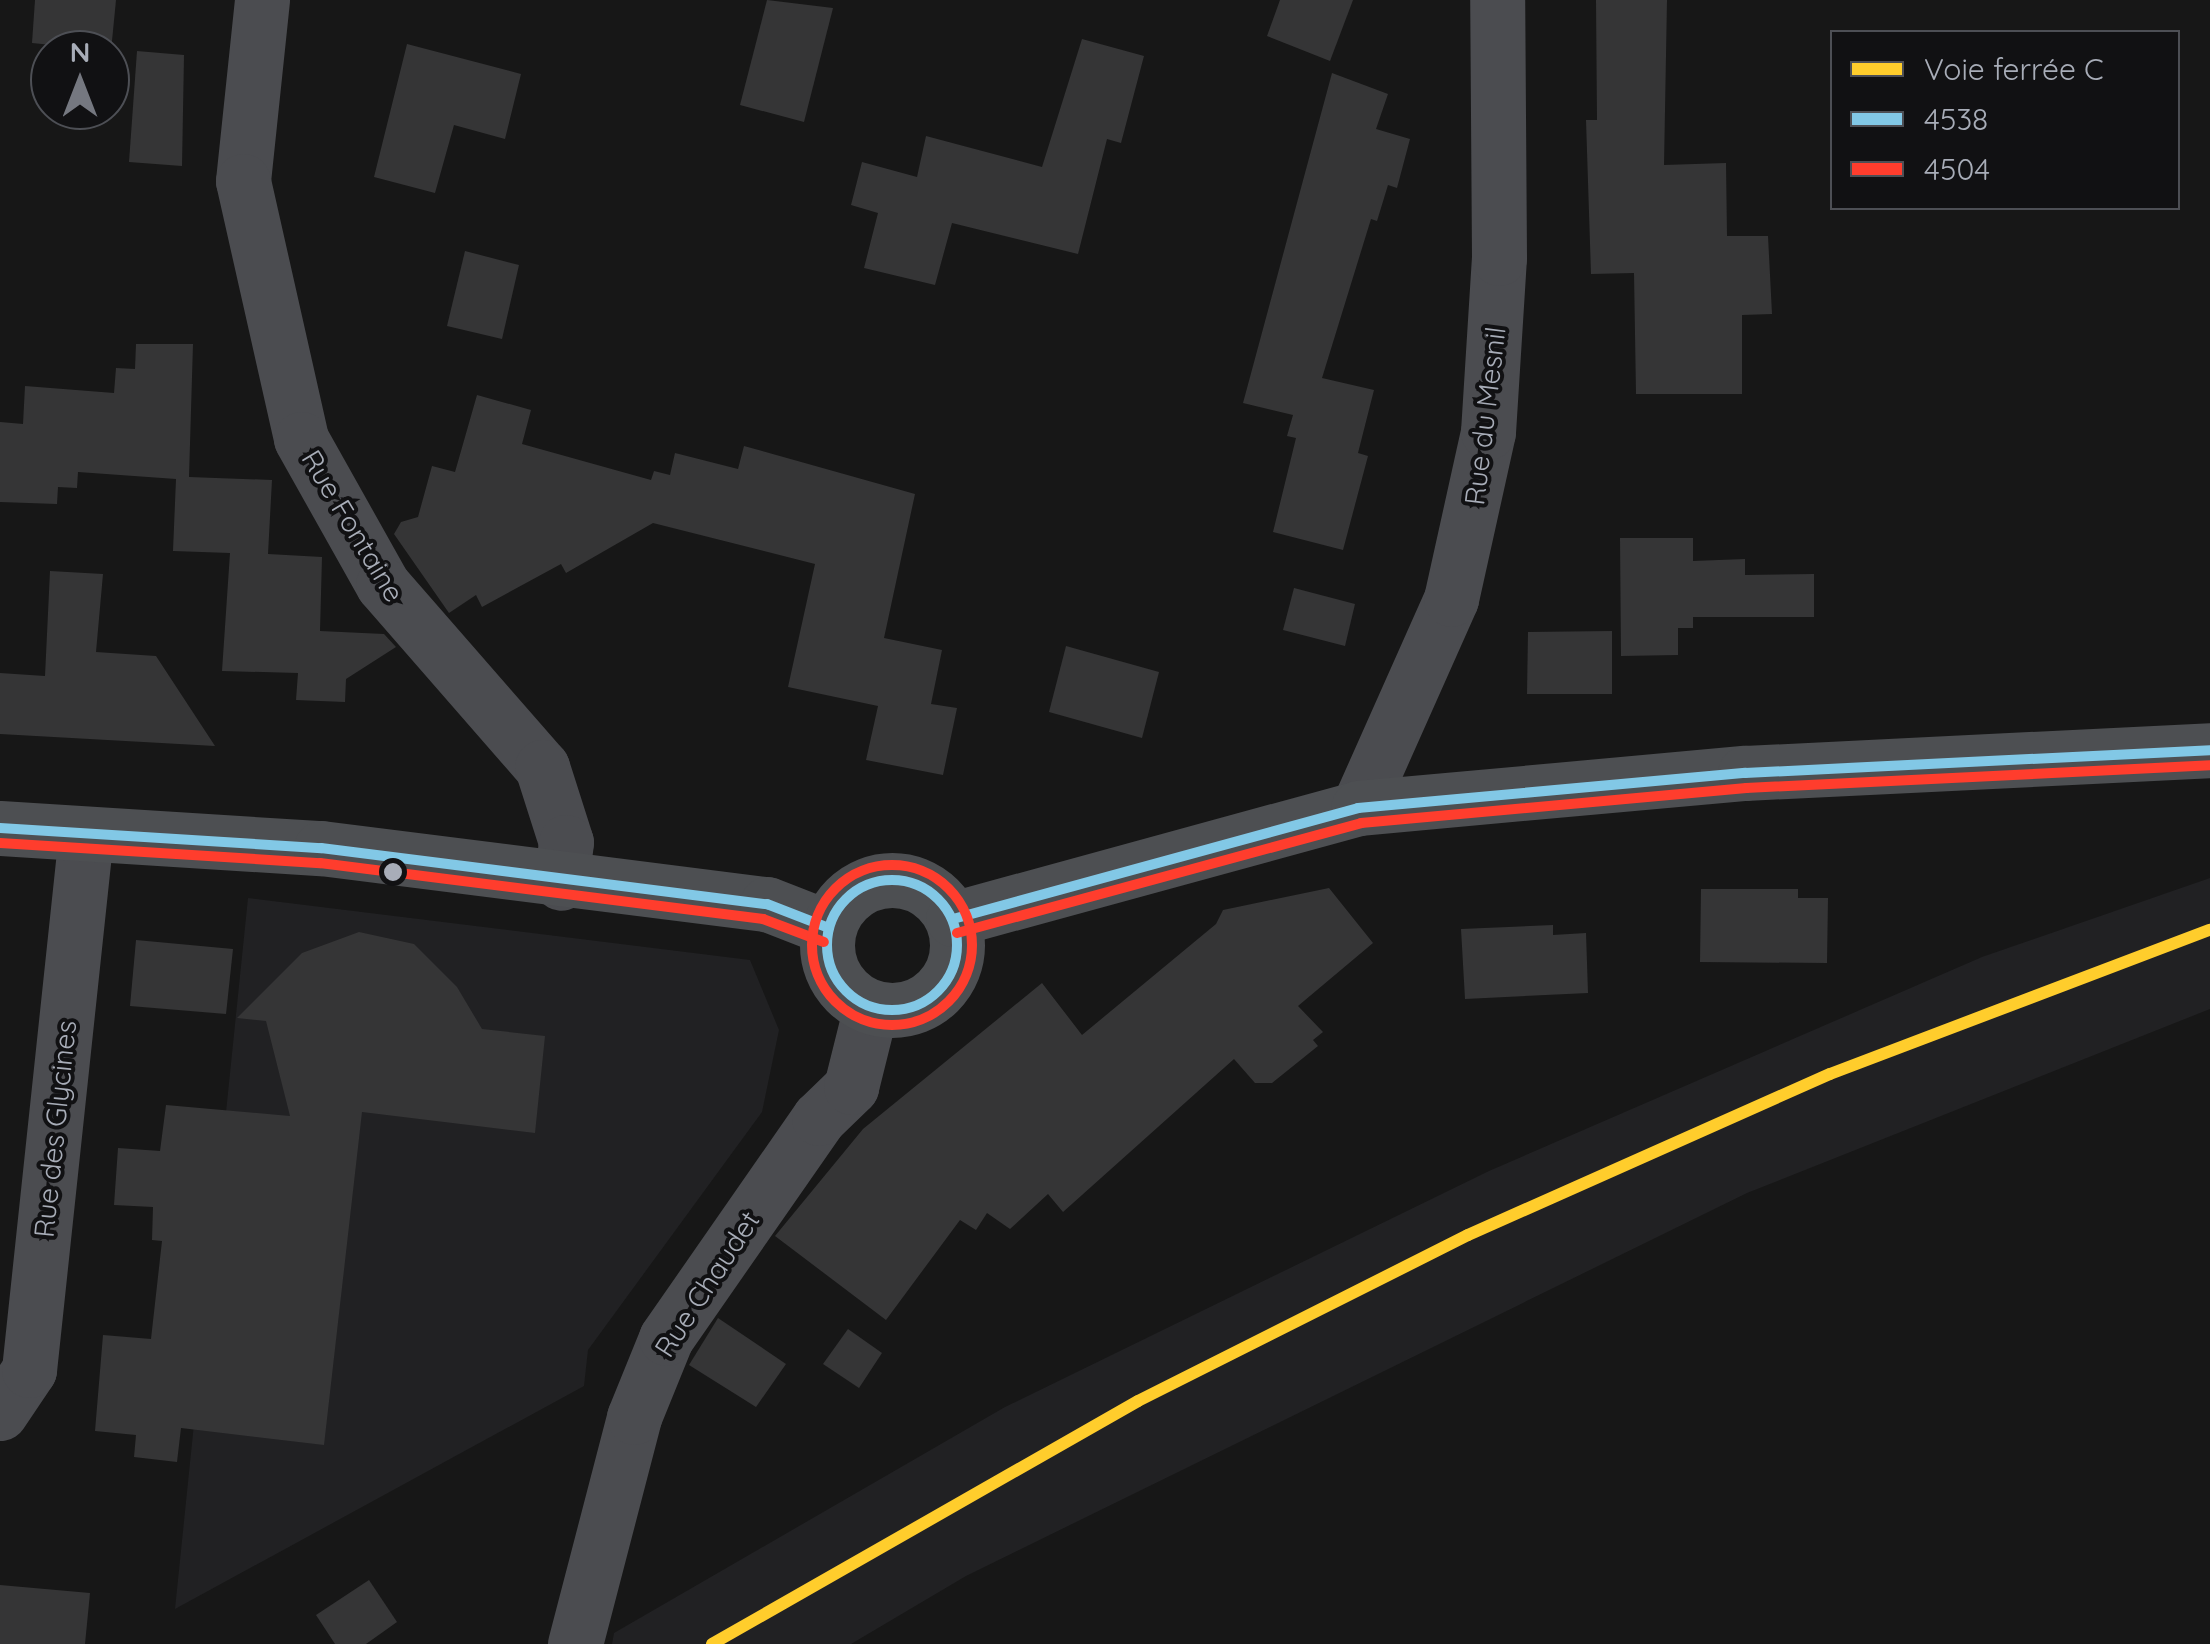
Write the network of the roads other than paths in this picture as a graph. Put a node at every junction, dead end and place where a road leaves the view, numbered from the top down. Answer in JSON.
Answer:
{"nodes":[{"id":1,"x":262,"y":0,"type":"edge"},
{"id":2,"x":1497,"y":0,"type":"edge"},
{"id":3,"x":2210,"y":750,"type":"edge"},
{"id":4,"x":1358,"y":808,"type":"junction"},
{"id":5,"x":0,"y":828,"type":"edge"},
{"id":6,"x":86,"y":834,"type":"junction"},
{"id":7,"x":560,"y":883,"type":"junction"},
{"id":8,"x":952,"y":920,"type":"junction"},
{"id":9,"x":829,"y":928,"type":"junction"},
{"id":10,"x":870,"y":1006,"type":"junction"},
{"id":11,"x":0,"y":1414,"type":"edge"},
{"id":12,"x":575,"y":1644,"type":"edge"}],
"edges":[{"from":1,"to":7,"type":"street","name":"Rue Fontaine"},
{"from":2,"to":4,"type":"street","name":"Rue du Mesnil"},
{"from":3,"to":4,"type":"main road"},
{"from":4,"to":8,"type":"main road"},
{"from":5,"to":6,"type":"main road"},
{"from":6,"to":7,"type":"main road"},
{"from":6,"to":11,"type":"street","name":"Rue des Glycines"},
{"from":7,"to":9,"type":"main road"},
{"from":8,"to":9,"type":"main road"},
{"from":8,"to":10,"type":"main road"},
{"from":9,"to":10,"type":"main road"},
{"from":10,"to":12,"type":"street","name":"Rue Chaudet"}]}
